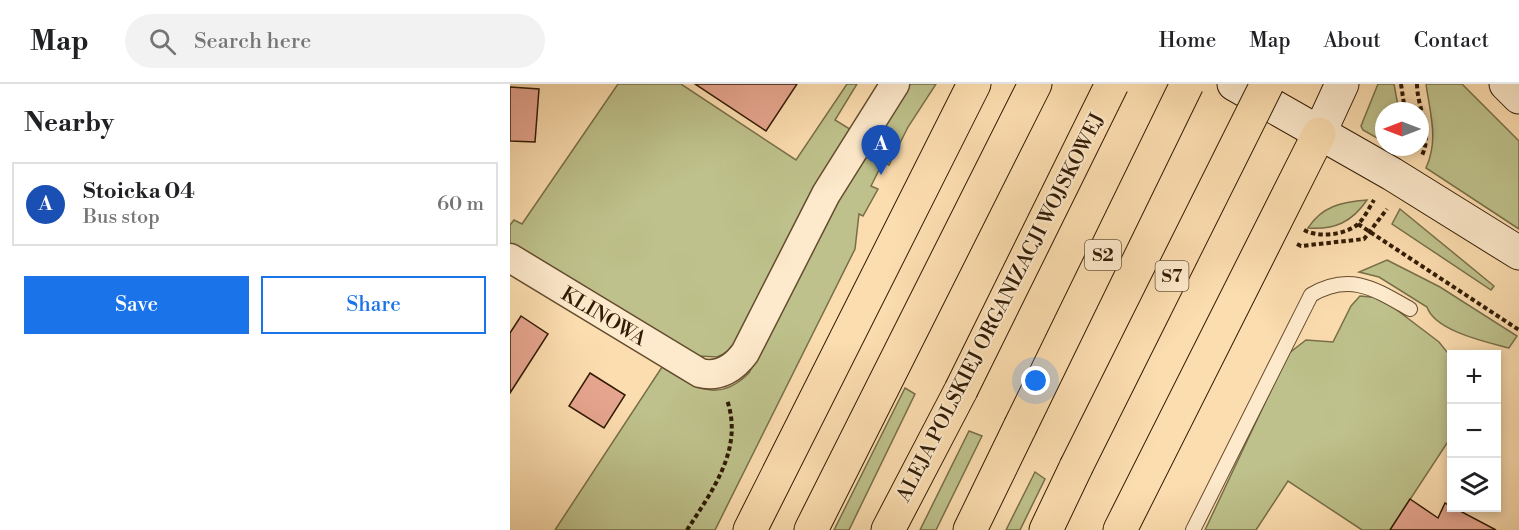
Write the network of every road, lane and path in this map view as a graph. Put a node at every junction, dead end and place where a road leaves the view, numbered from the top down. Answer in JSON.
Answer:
{"nodes":[{"id":1,"x":895,"y":84,"type":"edge"},
{"id":2,"x":974,"y":84,"type":"edge"},
{"id":3,"x":1035,"y":84,"type":"edge"},
{"id":4,"x":1112,"y":84,"type":"edge"},
{"id":5,"x":1187,"y":84,"type":"edge"},
{"id":6,"x":1234,"y":84,"type":"edge"},
{"id":7,"x":1267,"y":84,"type":"edge"},
{"id":8,"x":1342,"y":84,"type":"edge"},
{"id":9,"x":1401,"y":84,"type":"edge"},
{"id":10,"x":1506,"y":84,"type":"edge"},
{"id":11,"x":1519,"y":97,"type":"edge"},
{"id":12,"x":1404,"y":102,"type":"edge"},
{"id":13,"x":1319,"y":134,"type":"junction"},
{"id":14,"x":1358,"y":224,"type":"dead end"},
{"id":15,"x":1519,"y":253,"type":"edge"},
{"id":16,"x":510,"y":258,"type":"edge"},
{"id":17,"x":1410,"y":309,"type":"dead end"},
{"id":18,"x":1519,"y":330,"type":"edge"},
{"id":19,"x":709,"y":373,"type":"junction"},
{"id":20,"x":687,"y":530,"type":"edge"},
{"id":21,"x":750,"y":530,"type":"edge"},
{"id":22,"x":811,"y":530,"type":"edge"},
{"id":23,"x":888,"y":530,"type":"edge"},
{"id":24,"x":970,"y":530,"type":"edge"},
{"id":25,"x":1046,"y":530,"type":"edge"},
{"id":26,"x":1120,"y":530,"type":"edge"},
{"id":27,"x":1193,"y":530,"type":"edge"}],
"edges":[{"from":1,"to":19,"type":"street"},
{"from":2,"to":21,"type":"highway"},
{"from":3,"to":22,"type":"highway"},
{"from":4,"to":23,"type":"highway","name":"ALEJA POLSKIEJ ORGANIZACJI WOJSKOWEJ","bridge":true},
{"from":5,"to":24,"type":"highway","number":"S2","bridge":true},
{"from":6,"to":13,"type":"main road"},
{"from":7,"to":25,"type":"highway","number":"S7","bridge":true},
{"from":8,"to":13,"type":"main road"},
{"from":9,"to":12,"type":"path"},
{"from":10,"to":11,"type":"main road"},
{"from":13,"to":15,"type":"main road"},
{"from":13,"to":26,"type":"highway"},
{"from":14,"to":18,"type":"path"},
{"from":16,"to":19,"type":"street","name":"KLINOWA"},
{"from":17,"to":27,"type":"lane"},
{"from":19,"to":20,"type":"path"}]}
